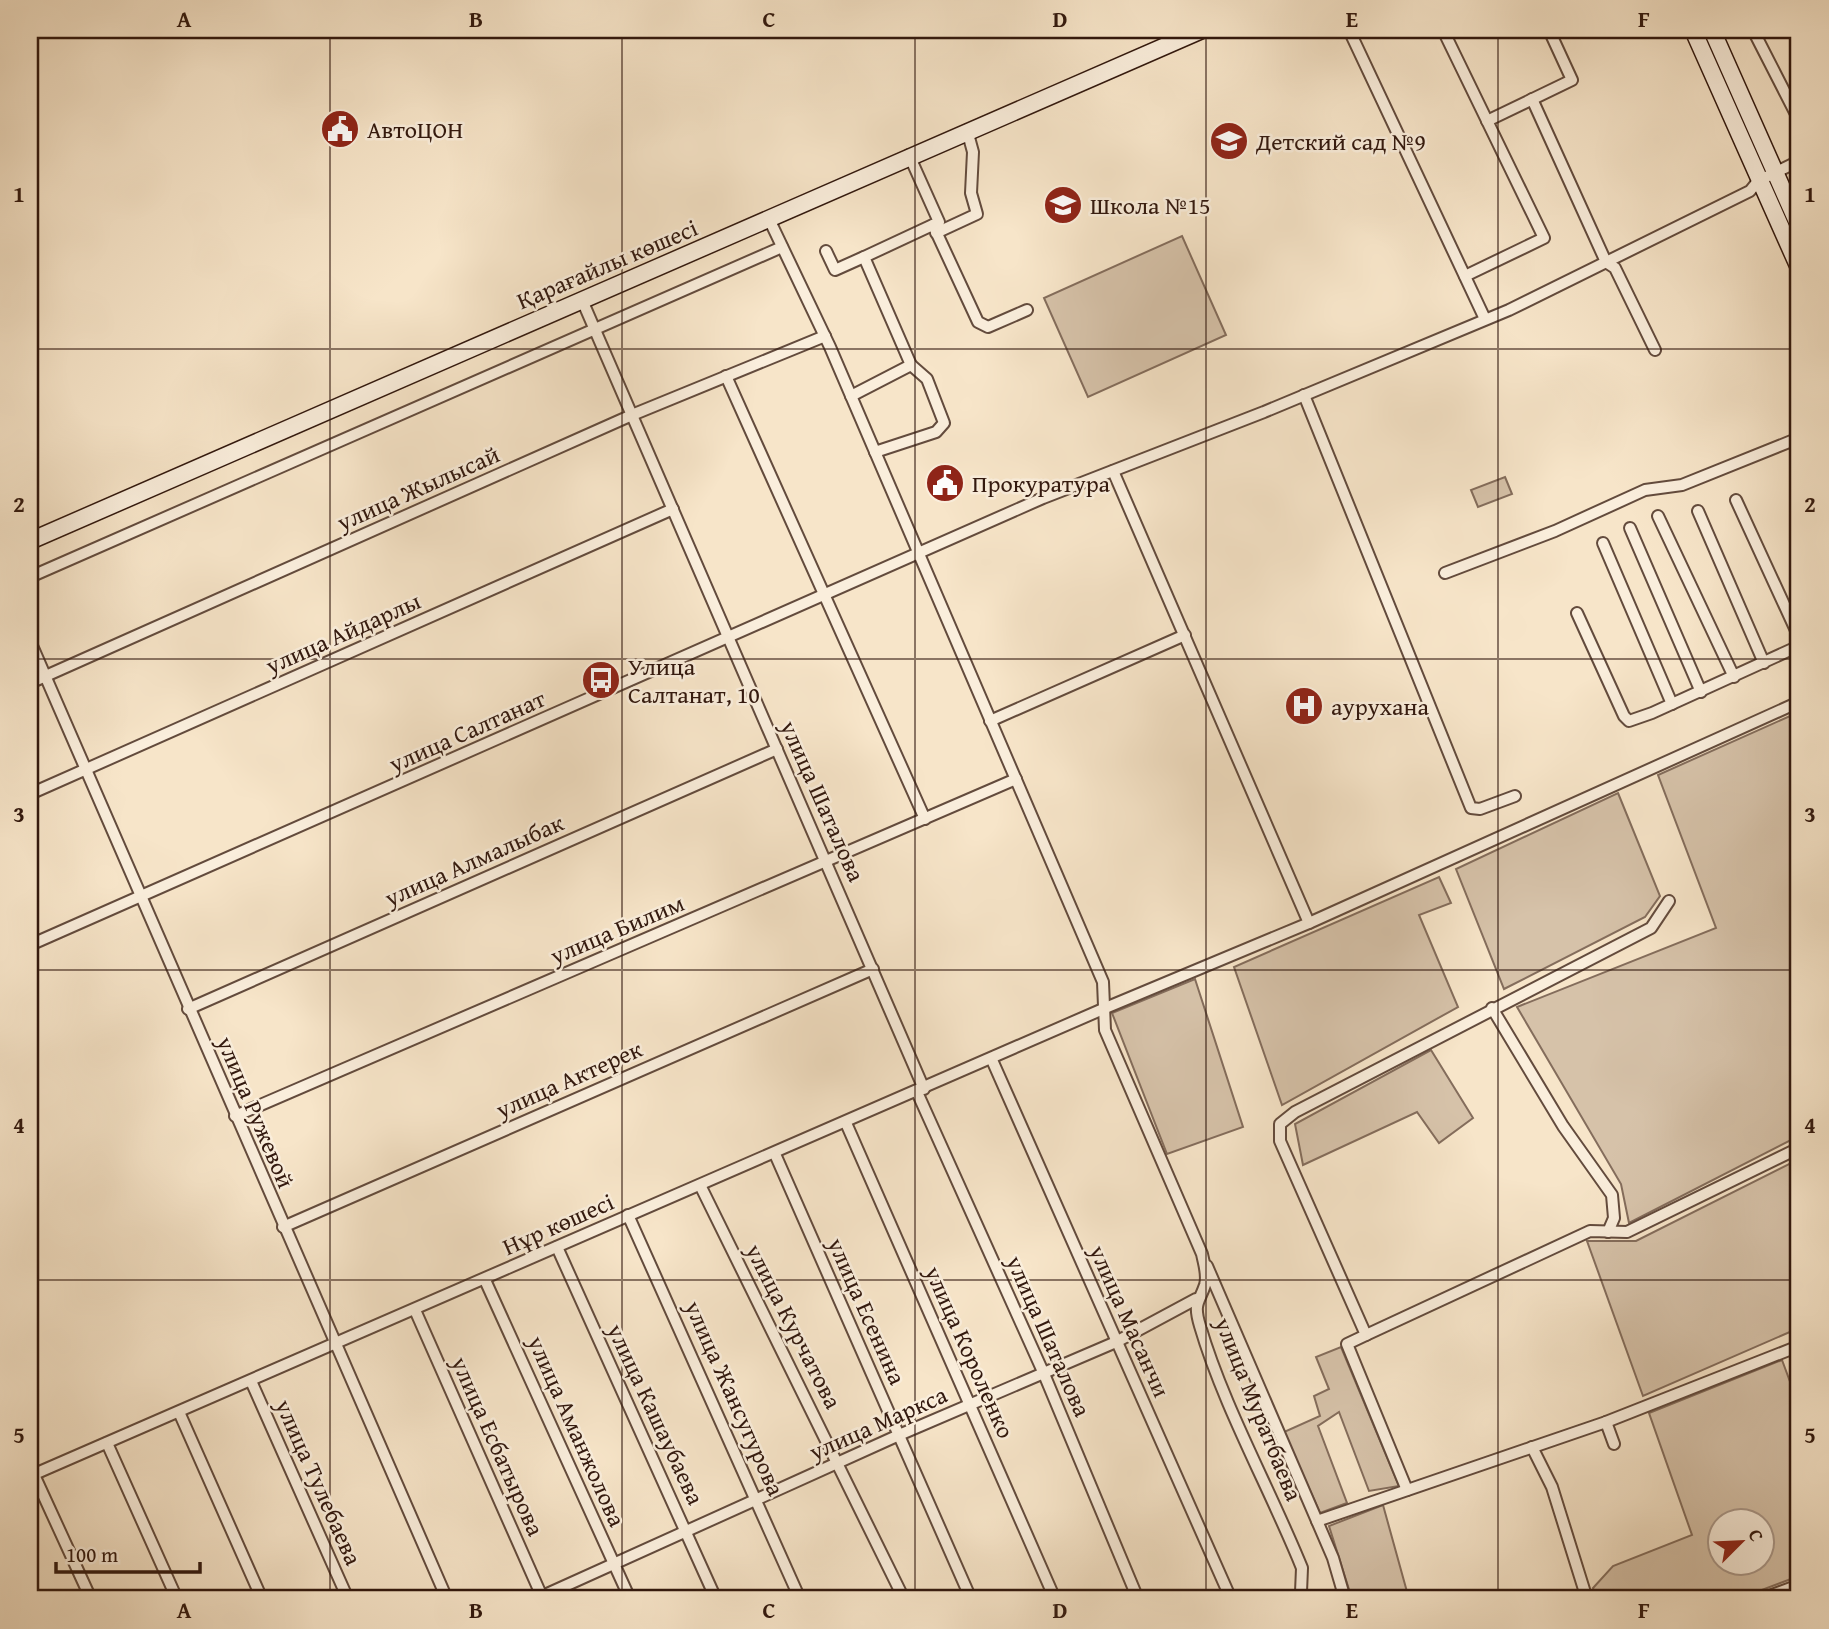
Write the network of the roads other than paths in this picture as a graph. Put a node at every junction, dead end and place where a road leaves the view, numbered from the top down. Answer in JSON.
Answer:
{"nodes":[{"id":1,"x":1202,"y":30,"type":"edge"},
{"id":2,"x":1349,"y":30,"type":"edge"},
{"id":3,"x":1443,"y":30,"type":"edge"},
{"id":4,"x":1549,"y":30,"type":"edge"},
{"id":5,"x":1693,"y":30,"type":"edge"},
{"id":6,"x":1712,"y":30,"type":"edge"},
{"id":7,"x":1753,"y":30,"type":"edge"},
{"id":8,"x":1532,"y":99,"type":"junction"},
{"id":9,"x":1799,"y":120,"type":"edge"},
{"id":10,"x":1487,"y":121,"type":"junction"},
{"id":11,"x":967,"y":131,"type":"junction"},
{"id":12,"x":909,"y":155,"type":"junction"},
{"id":13,"x":1799,"y":160,"type":"edge"},
{"id":14,"x":1766,"y":177,"type":"junction"},
{"id":15,"x":769,"y":219,"type":"junction"},
{"id":16,"x":1799,"y":226,"type":"edge"},
{"id":17,"x":934,"y":229,"type":"junction"},
{"id":18,"x":782,"y":247,"type":"junction"},
{"id":19,"x":826,"y":251,"type":"dead end"},
{"id":20,"x":864,"y":257,"type":"junction"},
{"id":21,"x":1606,"y":262,"type":"junction"},
{"id":22,"x":1799,"y":268,"type":"edge"},
{"id":23,"x":1465,"y":276,"type":"junction"},
{"id":24,"x":582,"y":300,"type":"junction"},
{"id":25,"x":1027,"y":310,"type":"dead end"},
{"id":26,"x":1485,"y":319,"type":"junction"},
{"id":27,"x":595,"y":329,"type":"junction"},
{"id":28,"x":825,"y":336,"type":"junction"},
{"id":29,"x":1655,"y":350,"type":"dead end"},
{"id":30,"x":911,"y":365,"type":"junction"},
{"id":31,"x":726,"y":376,"type":"junction"},
{"id":32,"x":1304,"y":395,"type":"junction"},
{"id":33,"x":851,"y":396,"type":"junction"},
{"id":34,"x":632,"y":415,"type":"junction"},
{"id":35,"x":1799,"y":438,"type":"edge"},
{"id":36,"x":875,"y":452,"type":"junction"},
{"id":37,"x":1114,"y":471,"type":"junction"},
{"id":38,"x":1736,"y":500,"type":"dead end"},
{"id":39,"x":673,"y":509,"type":"junction"},
{"id":40,"x":1698,"y":511,"type":"dead end"},
{"id":41,"x":1658,"y":516,"type":"dead end"},
{"id":42,"x":1630,"y":528,"type":"dead end"},
{"id":43,"x":30,"y":541,"type":"edge"},
{"id":44,"x":1603,"y":543,"type":"dead end"},
{"id":45,"x":919,"y":552,"type":"junction"},
{"id":46,"x":1445,"y":573,"type":"dead end"},
{"id":47,"x":30,"y":577,"type":"edge"},
{"id":48,"x":825,"y":593,"type":"junction"},
{"id":49,"x":1577,"y":613,"type":"dead end"},
{"id":50,"x":1185,"y":635,"type":"junction"},
{"id":51,"x":728,"y":636,"type":"junction"},
{"id":52,"x":1799,"y":637,"type":"edge"},
{"id":53,"x":30,"y":641,"type":"edge"},
{"id":54,"x":1799,"y":646,"type":"edge"},
{"id":55,"x":1764,"y":663,"type":"junction"},
{"id":56,"x":45,"y":677,"type":"junction"},
{"id":57,"x":1734,"y":677,"type":"junction"},
{"id":58,"x":30,"y":683,"type":"edge"},
{"id":59,"x":1701,"y":692,"type":"junction"},
{"id":60,"x":1799,"y":702,"type":"edge"},
{"id":61,"x":1672,"y":704,"type":"junction"},
{"id":62,"x":990,"y":721,"type":"junction"},
{"id":63,"x":777,"y":749,"type":"junction"},
{"id":64,"x":85,"y":770,"type":"junction"},
{"id":65,"x":1016,"y":779,"type":"junction"},
{"id":66,"x":30,"y":794,"type":"edge"},
{"id":67,"x":1515,"y":796,"type":"dead end"},
{"id":68,"x":925,"y":819,"type":"junction"},
{"id":69,"x":827,"y":862,"type":"junction"},
{"id":70,"x":140,"y":898,"type":"junction"},
{"id":71,"x":1669,"y":901,"type":"dead end"},
{"id":72,"x":1309,"y":923,"type":"junction"},
{"id":73,"x":30,"y":945,"type":"edge"},
{"id":74,"x":873,"y":969,"type":"junction"},
{"id":75,"x":1492,"y":1008,"type":"junction"},
{"id":76,"x":188,"y":1009,"type":"junction"},
{"id":77,"x":1103,"y":1009,"type":"junction"},
{"id":78,"x":992,"y":1060,"type":"junction"},
{"id":79,"x":920,"y":1091,"type":"junction"},
{"id":80,"x":235,"y":1116,"type":"junction"},
{"id":81,"x":846,"y":1123,"type":"junction"},
{"id":82,"x":1799,"y":1148,"type":"edge"},
{"id":83,"x":775,"y":1154,"type":"junction"},
{"id":84,"x":700,"y":1185,"type":"junction"},
{"id":85,"x":628,"y":1215,"type":"junction"},
{"id":86,"x":283,"y":1227,"type":"junction"},
{"id":87,"x":1608,"y":1232,"type":"junction"},
{"id":88,"x":557,"y":1247,"type":"junction"},
{"id":89,"x":1202,"y":1254,"type":"junction"},
{"id":90,"x":485,"y":1280,"type":"junction"},
{"id":91,"x":1196,"y":1298,"type":"junction"},
{"id":92,"x":415,"y":1310,"type":"junction"},
{"id":93,"x":1366,"y":1335,"type":"junction"},
{"id":94,"x":1116,"y":1342,"type":"junction"},
{"id":95,"x":334,"y":1345,"type":"junction"},
{"id":96,"x":1799,"y":1346,"type":"edge"},
{"id":97,"x":1044,"y":1374,"type":"junction"},
{"id":98,"x":251,"y":1381,"type":"junction"},
{"id":99,"x":971,"y":1405,"type":"junction"},
{"id":100,"x":179,"y":1412,"type":"junction"},
{"id":101,"x":1606,"y":1422,"type":"junction"},
{"id":102,"x":899,"y":1435,"type":"junction"},
{"id":103,"x":107,"y":1443,"type":"junction"},
{"id":104,"x":1614,"y":1444,"type":"dead end"},
{"id":105,"x":1532,"y":1447,"type":"junction"},
{"id":106,"x":839,"y":1462,"type":"junction"},
{"id":107,"x":31,"y":1472,"type":"edge"},
{"id":108,"x":1407,"y":1490,"type":"junction"},
{"id":109,"x":757,"y":1500,"type":"junction"},
{"id":110,"x":1317,"y":1521,"type":"junction"},
{"id":111,"x":687,"y":1531,"type":"junction"},
{"id":112,"x":614,"y":1563,"type":"junction"},
{"id":113,"x":1799,"y":1585,"type":"edge"},
{"id":114,"x":1298,"y":1596,"type":"edge"},
{"id":115,"x":540,"y":1598,"type":"edge"},
{"id":116,"x":91,"y":1599,"type":"edge"},
{"id":117,"x":177,"y":1599,"type":"edge"},
{"id":118,"x":262,"y":1599,"type":"edge"},
{"id":119,"x":348,"y":1599,"type":"edge"},
{"id":120,"x":447,"y":1599,"type":"edge"},
{"id":121,"x":630,"y":1599,"type":"edge"},
{"id":122,"x":716,"y":1599,"type":"edge"},
{"id":123,"x":800,"y":1599,"type":"edge"},
{"id":124,"x":904,"y":1599,"type":"edge"},
{"id":125,"x":971,"y":1599,"type":"edge"},
{"id":126,"x":1055,"y":1599,"type":"edge"},
{"id":127,"x":1138,"y":1599,"type":"edge"},
{"id":128,"x":1231,"y":1599,"type":"edge"},
{"id":129,"x":1345,"y":1599,"type":"edge"},
{"id":130,"x":1587,"y":1599,"type":"edge"},
{"id":131,"x":1761,"y":1599,"type":"edge"}],
"edges":[{"from":1,"to":11,"type":"street","name":"Қарағайлы көшесі"},
{"from":2,"to":23,"type":"street"},
{"from":3,"to":10,"type":"street"},
{"from":4,"to":8,"type":"street"},
{"from":5,"to":14,"type":"street"},
{"from":6,"to":14,"type":"street"},
{"from":7,"to":9,"type":"street"},
{"from":8,"to":10,"type":"street"},
{"from":8,"to":21,"type":"street"},
{"from":10,"to":23,"type":"street"},
{"from":11,"to":12,"type":"street","name":"Қарағайлы көшесі"},
{"from":11,"to":17,"type":"street"},
{"from":12,"to":15,"type":"street","name":"Қарағайлы көшесі"},
{"from":12,"to":17,"type":"street"},
{"from":13,"to":14,"type":"street","name":"улица Салтанат"},
{"from":14,"to":16,"type":"street"},
{"from":14,"to":21,"type":"street","name":"улица Салтанат"},
{"from":14,"to":22,"type":"street"},
{"from":15,"to":18,"type":"street","name":"улица Муратбаева"},
{"from":15,"to":24,"type":"street","name":"Қарағайлы көшесі"},
{"from":17,"to":20,"type":"street"},
{"from":17,"to":25,"type":"street"},
{"from":18,"to":27,"type":"street"},
{"from":18,"to":28,"type":"street","name":"улица Муратбаева"},
{"from":19,"to":20,"type":"street"},
{"from":20,"to":30,"type":"street"},
{"from":21,"to":26,"type":"street","name":"улица Салтанат"},
{"from":21,"to":29,"type":"street"},
{"from":23,"to":26,"type":"street"},
{"from":24,"to":27,"type":"street","name":"улица Шаталова"},
{"from":24,"to":43,"type":"street","name":"Қарағайлы көшесі"},
{"from":26,"to":32,"type":"street","name":"улица Салтанат"},
{"from":27,"to":34,"type":"street","name":"улица Шаталова"},
{"from":27,"to":47,"type":"street"},
{"from":28,"to":31,"type":"street","name":"улица Жылысай"},
{"from":28,"to":33,"type":"street","name":"улица Муратбаева"},
{"from":30,"to":33,"type":"street"},
{"from":30,"to":36,"type":"street"},
{"from":31,"to":34,"type":"street","name":"улица Жылысай"},
{"from":31,"to":48,"type":"street"},
{"from":32,"to":37,"type":"street","name":"улица Салтанат"},
{"from":32,"to":67,"type":"street"},
{"from":33,"to":36,"type":"street","name":"улица Муратбаева"},
{"from":34,"to":39,"type":"street","name":"улица Шаталова"},
{"from":34,"to":56,"type":"street","name":"улица Жылысай"},
{"from":35,"to":46,"type":"street"},
{"from":36,"to":45,"type":"street","name":"улица Муратбаева"},
{"from":37,"to":45,"type":"street","name":"улица Салтанат"},
{"from":37,"to":50,"type":"street"},
{"from":38,"to":52,"type":"street"},
{"from":39,"to":51,"type":"street","name":"улица Шаталова"},
{"from":39,"to":64,"type":"street","name":"улица Айдарлы"},
{"from":40,"to":55,"type":"street"},
{"from":41,"to":57,"type":"street"},
{"from":42,"to":59,"type":"street"},
{"from":44,"to":61,"type":"street"},
{"from":45,"to":48,"type":"street","name":"улица Салтанат"},
{"from":45,"to":62,"type":"street","name":"улица Муратбаева"},
{"from":48,"to":51,"type":"street","name":"улица Салтанат"},
{"from":48,"to":68,"type":"street"},
{"from":49,"to":61,"type":"street"},
{"from":50,"to":62,"type":"street"},
{"from":50,"to":72,"type":"street"},
{"from":51,"to":63,"type":"street","name":"улица Шаталова"},
{"from":51,"to":70,"type":"street","name":"улица Салтанат"},
{"from":53,"to":56,"type":"street","name":"улица Ружевой"},
{"from":54,"to":55,"type":"street"},
{"from":55,"to":57,"type":"street"},
{"from":56,"to":58,"type":"street","name":"улица Жылысай"},
{"from":56,"to":64,"type":"street","name":"улица Ружевой"},
{"from":57,"to":59,"type":"street"},
{"from":59,"to":61,"type":"street"},
{"from":60,"to":72,"type":"street","name":"Нұр көшесі"},
{"from":62,"to":65,"type":"street","name":"улица Муратбаева"},
{"from":63,"to":69,"type":"street","name":"улица Шаталова"},
{"from":63,"to":76,"type":"street","name":"улица Алмалыбак"},
{"from":64,"to":66,"type":"street","name":"улица Айдарлы"},
{"from":64,"to":70,"type":"street","name":"улица Ружевой"},
{"from":65,"to":68,"type":"street","name":"улица Билим"},
{"from":65,"to":77,"type":"street","name":"улица Муратбаева"},
{"from":68,"to":69,"type":"street","name":"улица Билим"},
{"from":69,"to":74,"type":"street","name":"улица Шаталова"},
{"from":69,"to":80,"type":"street","name":"улица Билим"},
{"from":70,"to":73,"type":"street","name":"улица Салтанат"},
{"from":70,"to":76,"type":"street","name":"улица Ружевой"},
{"from":71,"to":75,"type":"street"},
{"from":72,"to":77,"type":"street","name":"Нұр көшесі"},
{"from":74,"to":79,"type":"street","name":"улица Шаталова"},
{"from":74,"to":86,"type":"street","name":"улица Актерек"},
{"from":75,"to":87,"type":"street"},
{"from":75,"to":93,"type":"street"},
{"from":76,"to":80,"type":"street","name":"улица Ружевой"},
{"from":77,"to":78,"type":"street","name":"Нұр көшесі"},
{"from":77,"to":89,"type":"street","name":"улица Муратбаева"},
{"from":78,"to":79,"type":"street","name":"Нұр көшесі"},
{"from":78,"to":94,"type":"street","name":"улица Масанчи"},
{"from":79,"to":81,"type":"street","name":"Нұр көшесі"},
{"from":79,"to":97,"type":"street","name":"улица Шаталова"},
{"from":80,"to":86,"type":"street","name":"улица Ружевой"},
{"from":81,"to":83,"type":"street","name":"Нұр көшесі"},
{"from":81,"to":99,"type":"street","name":"улица Короленко"},
{"from":82,"to":87,"type":"street"},
{"from":83,"to":84,"type":"street","name":"Нұр көшесі"},
{"from":83,"to":102,"type":"street","name":"улица Есенина"},
{"from":84,"to":85,"type":"street","name":"Нұр көшесі"},
{"from":84,"to":106,"type":"street","name":"улица Курчатова"},
{"from":85,"to":88,"type":"street","name":"Нұр көшесі"},
{"from":85,"to":109,"type":"street","name":"улица Жансугурова"},
{"from":86,"to":95,"type":"street","name":"улица Ружевой"},
{"from":87,"to":93,"type":"street"},
{"from":88,"to":90,"type":"street","name":"Нұр көшесі"},
{"from":88,"to":111,"type":"street","name":"улица Кашаубаева"},
{"from":89,"to":91,"type":"street","name":"улица Муратбаева"},
{"from":89,"to":110,"type":"street"},
{"from":90,"to":92,"type":"street","name":"Нұр көшесі"},
{"from":90,"to":112,"type":"street","name":"улица Аманжолова"},
{"from":91,"to":94,"type":"street","name":"улица Маркса"},
{"from":91,"to":114,"type":"street","name":"улица Муратбаева"},
{"from":92,"to":95,"type":"street","name":"Нұр көшесі"},
{"from":92,"to":115,"type":"street","name":"улица Есбатырова"},
{"from":93,"to":108,"type":"street"},
{"from":94,"to":97,"type":"street","name":"улица Маркса"},
{"from":94,"to":128,"type":"street","name":"улица Масанчи"},
{"from":95,"to":98,"type":"street","name":"Нұр көшесі"},
{"from":95,"to":120,"type":"street","name":"улица Ружевой"},
{"from":96,"to":101,"type":"street"},
{"from":97,"to":99,"type":"street","name":"улица Маркса"},
{"from":97,"to":127,"type":"street","name":"улица Шаталова"},
{"from":98,"to":100,"type":"street","name":"Нұр көшесі"},
{"from":98,"to":119,"type":"street","name":"улица Тулебаева"},
{"from":99,"to":102,"type":"street","name":"улица Маркса"},
{"from":99,"to":126,"type":"street","name":"улица Короленко"},
{"from":100,"to":103,"type":"street","name":"Нұр көшесі"},
{"from":100,"to":118,"type":"street"},
{"from":101,"to":104,"type":"street"},
{"from":101,"to":105,"type":"street"},
{"from":102,"to":106,"type":"street","name":"улица Маркса"},
{"from":102,"to":125,"type":"street","name":"улица Есенина"},
{"from":103,"to":107,"type":"street","name":"Нұр көшесі"},
{"from":103,"to":117,"type":"street"},
{"from":105,"to":108,"type":"street"},
{"from":105,"to":130,"type":"street"},
{"from":106,"to":109,"type":"street","name":"улица Маркса"},
{"from":106,"to":124,"type":"street","name":"улица Курчатова"},
{"from":107,"to":116,"type":"street"},
{"from":108,"to":110,"type":"street"},
{"from":109,"to":111,"type":"street","name":"улица Маркса"},
{"from":109,"to":123,"type":"street","name":"улица Жансугурова"},
{"from":110,"to":129,"type":"street"},
{"from":111,"to":112,"type":"street","name":"улица Маркса"},
{"from":111,"to":122,"type":"street","name":"улица Кашаубаева"},
{"from":112,"to":115,"type":"street","name":"улица Маркса"},
{"from":112,"to":121,"type":"street","name":"улица Аманжолова"},
{"from":113,"to":131,"type":"street"}]}
